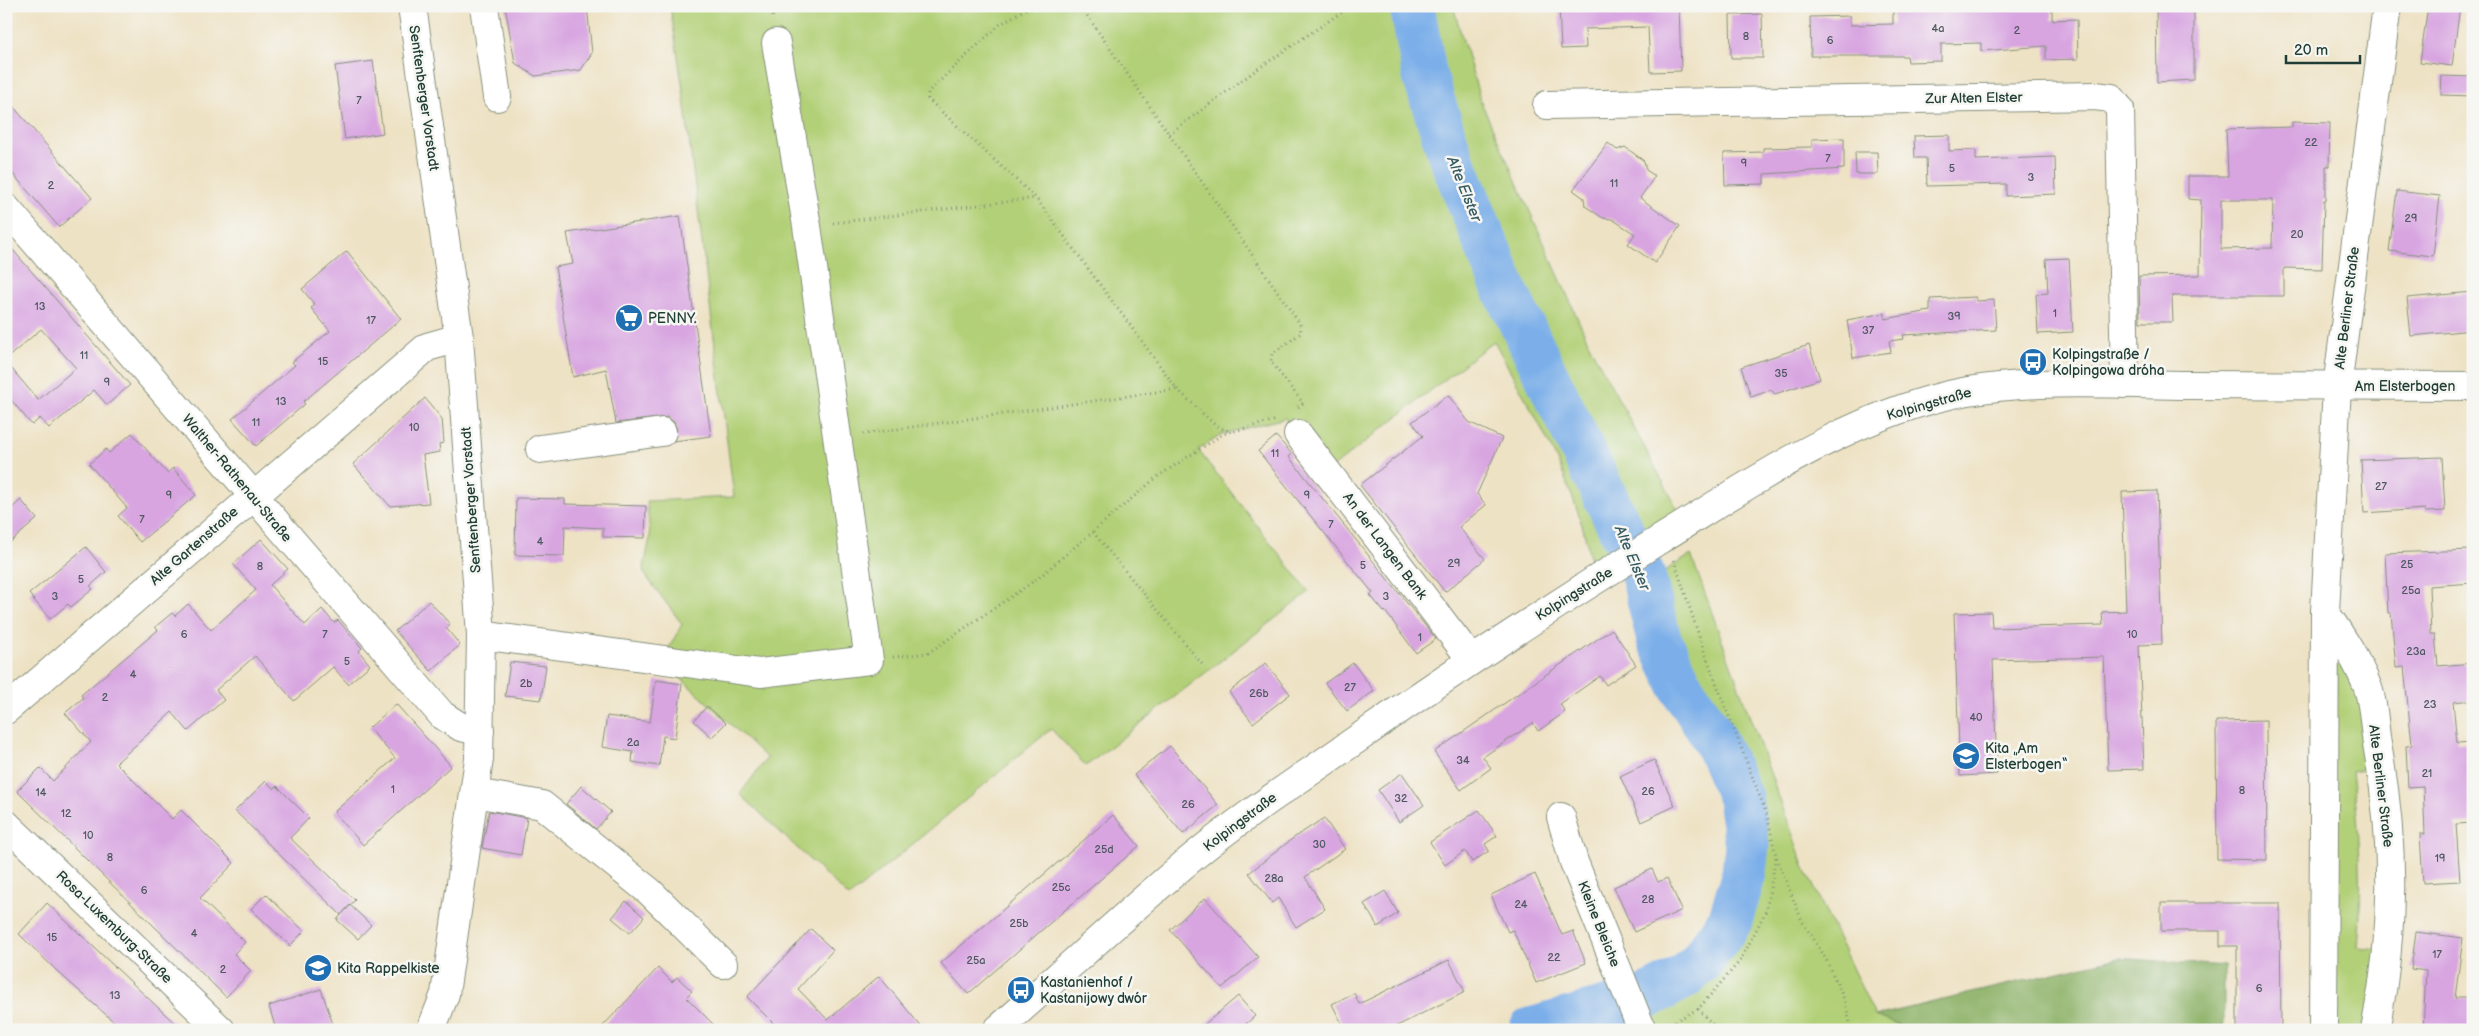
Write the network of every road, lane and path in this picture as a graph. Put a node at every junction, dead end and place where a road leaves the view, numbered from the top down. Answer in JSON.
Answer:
{"nodes":[{"id":1,"x":412,"y":6,"type":"edge"},
{"id":2,"x":484,"y":6,"type":"edge"},
{"id":3,"x":1030,"y":6,"type":"edge"},
{"id":4,"x":1076,"y":6,"type":"edge"},
{"id":5,"x":1352,"y":6,"type":"edge"},
{"id":6,"x":2387,"y":6,"type":"edge"},
{"id":7,"x":776,"y":43,"type":"dead end"},
{"id":8,"x":497,"y":98,"type":"dead end"},
{"id":9,"x":1547,"y":105,"type":"dead end"},
{"id":10,"x":1169,"y":134,"type":"junction"},
{"id":11,"x":1036,"y":198,"type":"junction"},
{"id":12,"x":6,"y":208,"type":"edge"},
{"id":13,"x":807,"y":226,"type":"junction"},
{"id":14,"x":459,"y":338,"type":"junction"},
{"id":15,"x":2125,"y":384,"type":"junction"},
{"id":16,"x":2473,"y":386,"type":"edge"},
{"id":17,"x":2337,"y":387,"type":"junction"},
{"id":18,"x":1176,"y":389,"type":"junction"},
{"id":19,"x":1291,"y":426,"type":"junction"},
{"id":20,"x":662,"y":432,"type":"dead end"},
{"id":21,"x":1230,"y":432,"type":"junction"},
{"id":22,"x":836,"y":437,"type":"junction"},
{"id":23,"x":540,"y":450,"type":"dead end"},
{"id":24,"x":252,"y":496,"type":"junction"},
{"id":25,"x":1093,"y":532,"type":"junction"},
{"id":26,"x":1666,"y":536,"type":"junction"},
{"id":27,"x":2325,"y":612,"type":"junction"},
{"id":28,"x":480,"y":635,"type":"junction"},
{"id":29,"x":1471,"y":659,"type":"junction"},
{"id":30,"x":869,"y":660,"type":"junction"},
{"id":31,"x":1202,"y":664,"type":"dead end"},
{"id":32,"x":6,"y":710,"type":"edge"},
{"id":33,"x":480,"y":731,"type":"junction"},
{"id":34,"x":475,"y":793,"type":"junction"},
{"id":35,"x":1560,"y":817,"type":"dead end"},
{"id":36,"x":6,"y":824,"type":"edge"},
{"id":37,"x":1776,"y":856,"type":"junction"},
{"id":38,"x":723,"y":964,"type":"dead end"},
{"id":39,"x":1698,"y":1009,"type":"junction"},
{"id":40,"x":1646,"y":1026,"type":"edge"},
{"id":41,"x":221,"y":1030,"type":"edge"},
{"id":42,"x":431,"y":1030,"type":"edge"},
{"id":43,"x":997,"y":1030,"type":"edge"},
{"id":44,"x":1718,"y":1030,"type":"edge"},
{"id":45,"x":1852,"y":1030,"type":"edge"},
{"id":46,"x":2323,"y":1030,"type":"edge"},
{"id":47,"x":2375,"y":1030,"type":"edge"}],
"edges":[{"from":1,"to":14,"type":"street","name":"Senftenberger Vorstadt"},
{"from":2,"to":8,"type":"street"},
{"from":3,"to":11,"type":"path"},
{"from":4,"to":10,"type":"path"},
{"from":5,"to":10,"type":"path"},
{"from":6,"to":17,"type":"street","name":"Alte Berliner Straße"},
{"from":7,"to":13,"type":"street"},
{"from":9,"to":15,"type":"street","name":"Zur Alten Elster"},
{"from":10,"to":19,"type":"path"},
{"from":11,"to":13,"type":"path"},
{"from":11,"to":18,"type":"path"},
{"from":12,"to":24,"type":"street","name":"Walther-Rathenau-Straße"},
{"from":13,"to":22,"type":"street"},
{"from":14,"to":24,"type":"street","name":"Alte Gartenstraße"},
{"from":14,"to":28,"type":"street","name":"Senftenberger Vorstadt"},
{"from":15,"to":17,"type":"street","name":"Kolpingstraße"},
{"from":15,"to":26,"type":"street","name":"Kolpingstraße"},
{"from":16,"to":17,"type":"street","name":"Am Elsterbogen"},
{"from":17,"to":27,"type":"street","name":"Alte Berliner Straße"},
{"from":18,"to":21,"type":"path"},
{"from":18,"to":22,"type":"path"},
{"from":19,"to":21,"type":"path"},
{"from":19,"to":29,"type":"street","name":"An der Langen Bank"},
{"from":20,"to":23,"type":"street"},
{"from":21,"to":25,"type":"path"},
{"from":22,"to":30,"type":"street"},
{"from":24,"to":32,"type":"street","name":"Alte Gartenstraße"},
{"from":24,"to":33,"type":"street","name":"Walther-Rathenau-Straße"},
{"from":25,"to":30,"type":"path"},
{"from":25,"to":31,"type":"path"},
{"from":26,"to":29,"type":"street","name":"Kolpingstraße"},
{"from":26,"to":37,"type":"path"},
{"from":27,"to":46,"type":"street","name":"Alte Berliner Straße"},
{"from":27,"to":47,"type":"street","name":"Alte Berliner Straße"},
{"from":28,"to":30,"type":"street"},
{"from":28,"to":33,"type":"street","name":"Senftenberger Vorstadt"},
{"from":29,"to":43,"type":"street","name":"Kolpingstraße"},
{"from":33,"to":34,"type":"street","name":"Senftenberger Vorstadt"},
{"from":34,"to":38,"type":"street"},
{"from":34,"to":42,"type":"street","name":"Senftenberger Vorstadt"},
{"from":35,"to":40,"type":"street","name":"Kleine Bleiche"},
{"from":36,"to":41,"type":"street","name":"Rosa-Luxemburg-Straße"},
{"from":37,"to":39,"type":"path"},
{"from":37,"to":45,"type":"path"},
{"from":39,"to":40,"type":"path"},
{"from":39,"to":44,"type":"path"}]}
